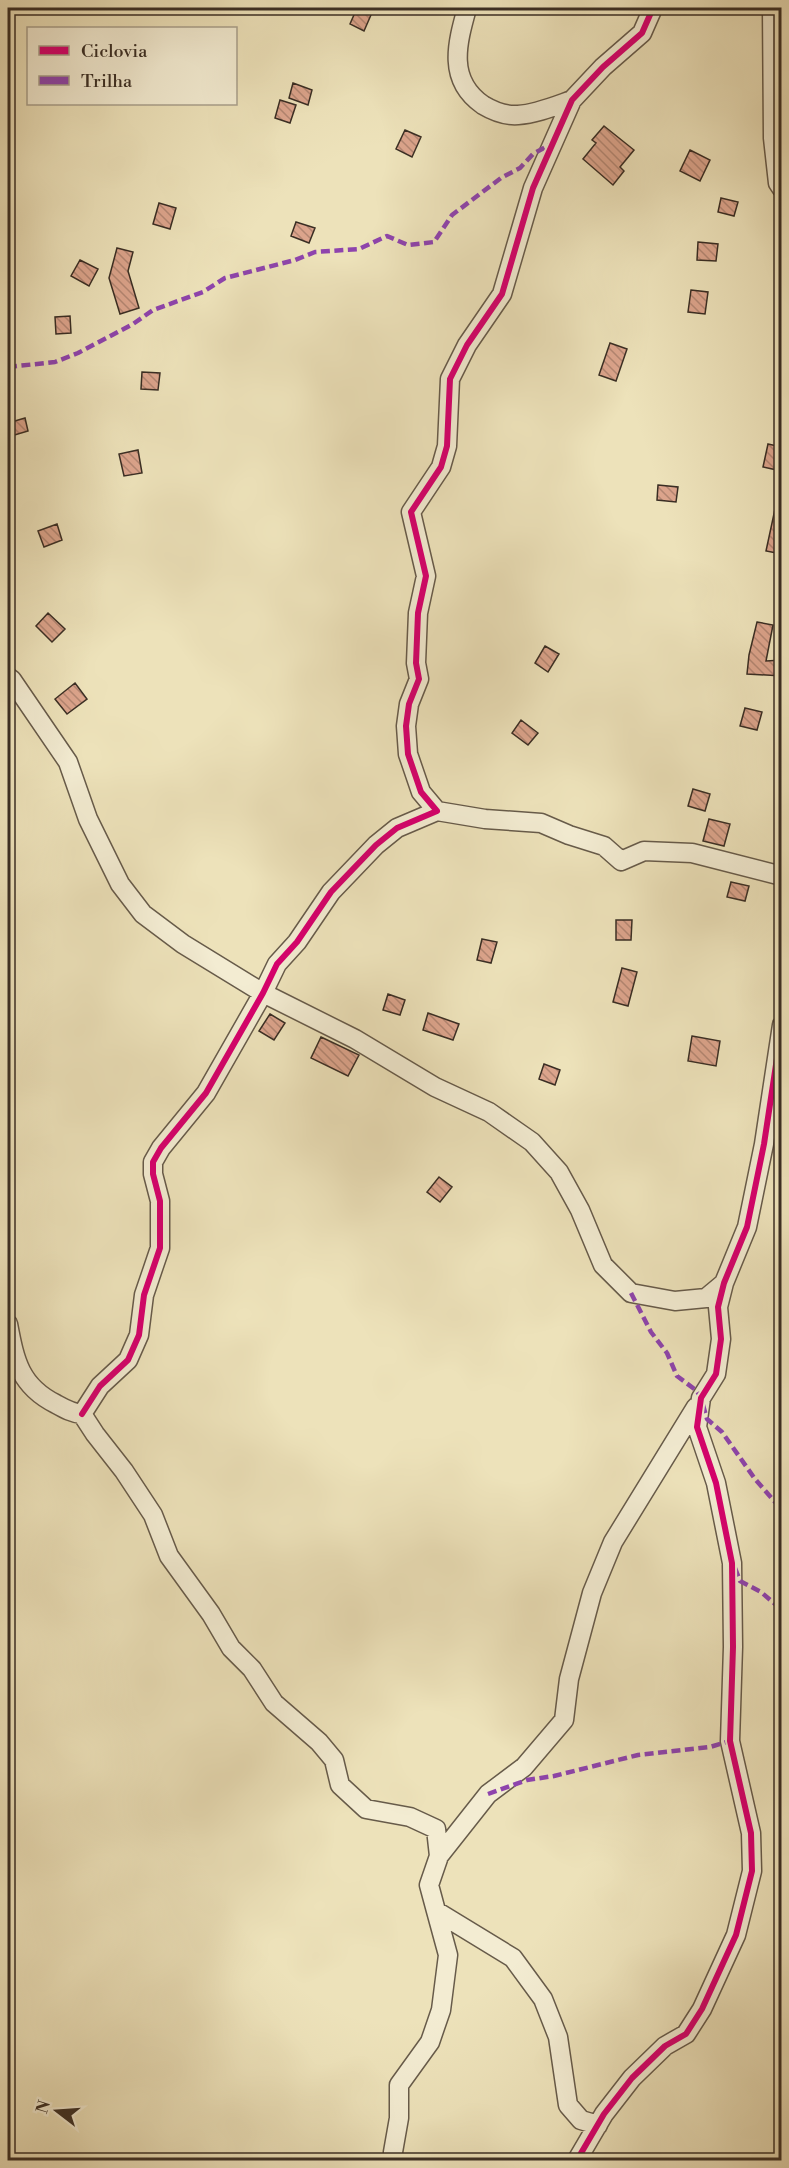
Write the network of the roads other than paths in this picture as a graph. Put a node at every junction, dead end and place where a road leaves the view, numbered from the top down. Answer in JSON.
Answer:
{"nodes":[{"id":1,"x":466,"y":8,"type":"edge"},
{"id":2,"x":653,"y":8,"type":"edge"},
{"id":3,"x":772,"y":8,"type":"edge"},
{"id":4,"x":572,"y":100,"type":"junction"},
{"id":5,"x":782,"y":189,"type":"edge"},
{"id":6,"x":8,"y":677,"type":"edge"},
{"id":7,"x":436,"y":811,"type":"junction"},
{"id":8,"x":782,"y":876,"type":"edge"},
{"id":9,"x":263,"y":993,"type":"junction"},
{"id":10,"x":782,"y":1025,"type":"edge"},
{"id":11,"x":724,"y":1282,"type":"junction"},
{"id":12,"x":8,"y":1324,"type":"edge"},
{"id":13,"x":701,"y":1398,"type":"junction"},
{"id":14,"x":82,"y":1414,"type":"junction"},
{"id":15,"x":438,"y":1856,"type":"junction"},
{"id":16,"x":436,"y":1911,"type":"junction"},
{"id":17,"x":598,"y":2125,"type":"junction"},
{"id":18,"x":394,"y":2160,"type":"edge"},
{"id":19,"x":577,"y":2160,"type":"edge"}],
"edges":[{"from":1,"to":4,"type":"street"},
{"from":2,"to":4,"type":"street"},
{"from":3,"to":5,"type":"street"},
{"from":4,"to":7,"type":"street"},
{"from":6,"to":9,"type":"street"},
{"from":7,"to":8,"type":"street"},
{"from":7,"to":9,"type":"street"},
{"from":9,"to":11,"type":"street"},
{"from":9,"to":14,"type":"street"},
{"from":10,"to":11,"type":"street"},
{"from":11,"to":13,"type":"street"},
{"from":12,"to":14,"type":"street"},
{"from":13,"to":15,"type":"street"},
{"from":13,"to":17,"type":"street"},
{"from":14,"to":15,"type":"street"},
{"from":15,"to":16,"type":"street"},
{"from":16,"to":17,"type":"street"},
{"from":16,"to":18,"type":"street"},
{"from":17,"to":19,"type":"street"}]}
